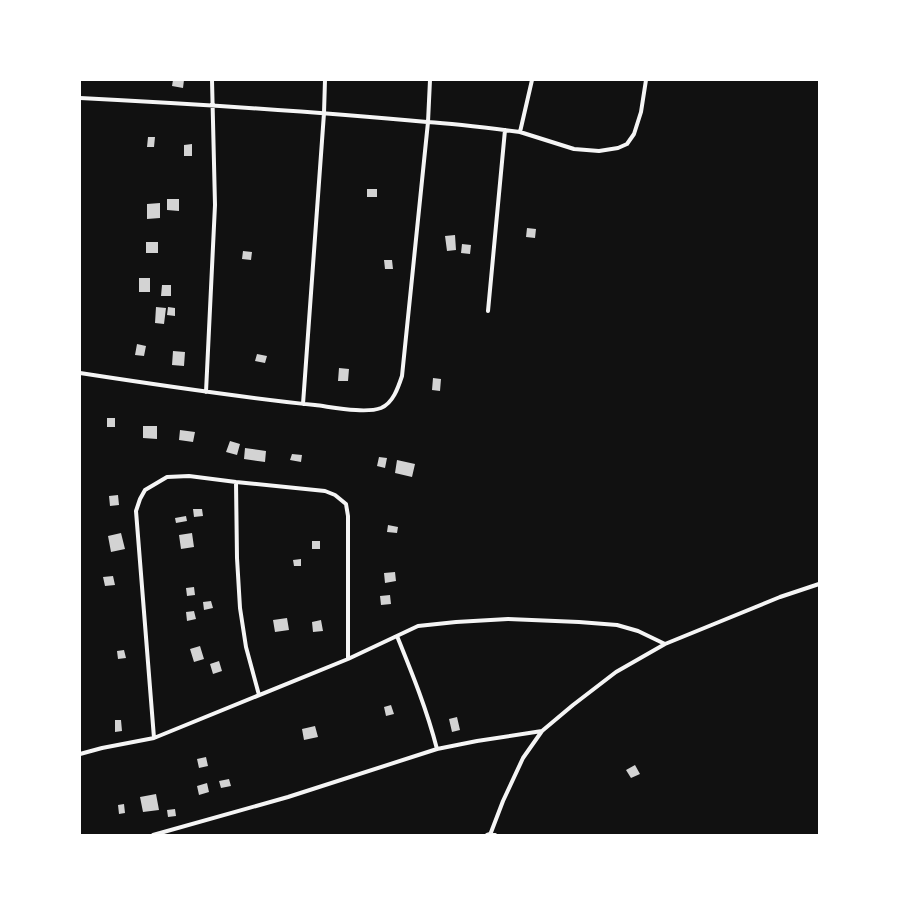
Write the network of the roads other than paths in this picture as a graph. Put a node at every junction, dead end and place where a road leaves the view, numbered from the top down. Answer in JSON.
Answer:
{"nodes":[{"id":1,"x":212,"y":80,"type":"edge"},
{"id":2,"x":325,"y":80,"type":"edge"},
{"id":3,"x":430,"y":80,"type":"edge"},
{"id":4,"x":532,"y":80,"type":"edge"},
{"id":5,"x":646,"y":80,"type":"edge"},
{"id":6,"x":80,"y":98,"type":"edge"},
{"id":7,"x":213,"y":105,"type":"junction"},
{"id":8,"x":324,"y":113,"type":"junction"},
{"id":9,"x":428,"y":122,"type":"junction"},
{"id":10,"x":506,"y":130,"type":"junction"},
{"id":11,"x":520,"y":132,"type":"junction"},
{"id":12,"x":488,"y":311,"type":"dead end"},
{"id":13,"x":80,"y":373,"type":"edge"},
{"id":14,"x":206,"y":392,"type":"junction"},
{"id":15,"x":303,"y":404,"type":"junction"},
{"id":16,"x":236,"y":482,"type":"junction"},
{"id":17,"x":819,"y":584,"type":"edge"},
{"id":18,"x":397,"y":636,"type":"junction"},
{"id":19,"x":665,"y":644,"type":"junction"},
{"id":20,"x":348,"y":659,"type":"junction"},
{"id":21,"x":259,"y":695,"type":"junction"},
{"id":22,"x":542,"y":731,"type":"junction"},
{"id":23,"x":154,"y":738,"type":"junction"},
{"id":24,"x":437,"y":748,"type":"junction"},
{"id":25,"x":80,"y":754,"type":"edge"},
{"id":26,"x":153,"y":835,"type":"edge"},
{"id":27,"x":490,"y":835,"type":"edge"}],
"edges":[{"from":1,"to":7,"type":"street"},
{"from":2,"to":8,"type":"street"},
{"from":3,"to":9,"type":"street"},
{"from":4,"to":11,"type":"street"},
{"from":5,"to":11,"type":"street"},
{"from":6,"to":7,"type":"street"},
{"from":7,"to":8,"type":"street"},
{"from":7,"to":14,"type":"street"},
{"from":8,"to":9,"type":"street"},
{"from":8,"to":15,"type":"street"},
{"from":9,"to":10,"type":"street"},
{"from":9,"to":15,"type":"street"},
{"from":10,"to":11,"type":"street"},
{"from":10,"to":12,"type":"street"},
{"from":13,"to":14,"type":"street"},
{"from":14,"to":15,"type":"street"},
{"from":16,"to":20,"type":"street"},
{"from":16,"to":21,"type":"street"},
{"from":16,"to":23,"type":"street"},
{"from":17,"to":19,"type":"street"},
{"from":18,"to":19,"type":"street"},
{"from":18,"to":20,"type":"street"},
{"from":18,"to":24,"type":"street"},
{"from":19,"to":22,"type":"street"},
{"from":20,"to":21,"type":"street"},
{"from":21,"to":23,"type":"street"},
{"from":22,"to":24,"type":"street"},
{"from":22,"to":27,"type":"street"},
{"from":23,"to":25,"type":"street"},
{"from":24,"to":26,"type":"street"}]}
